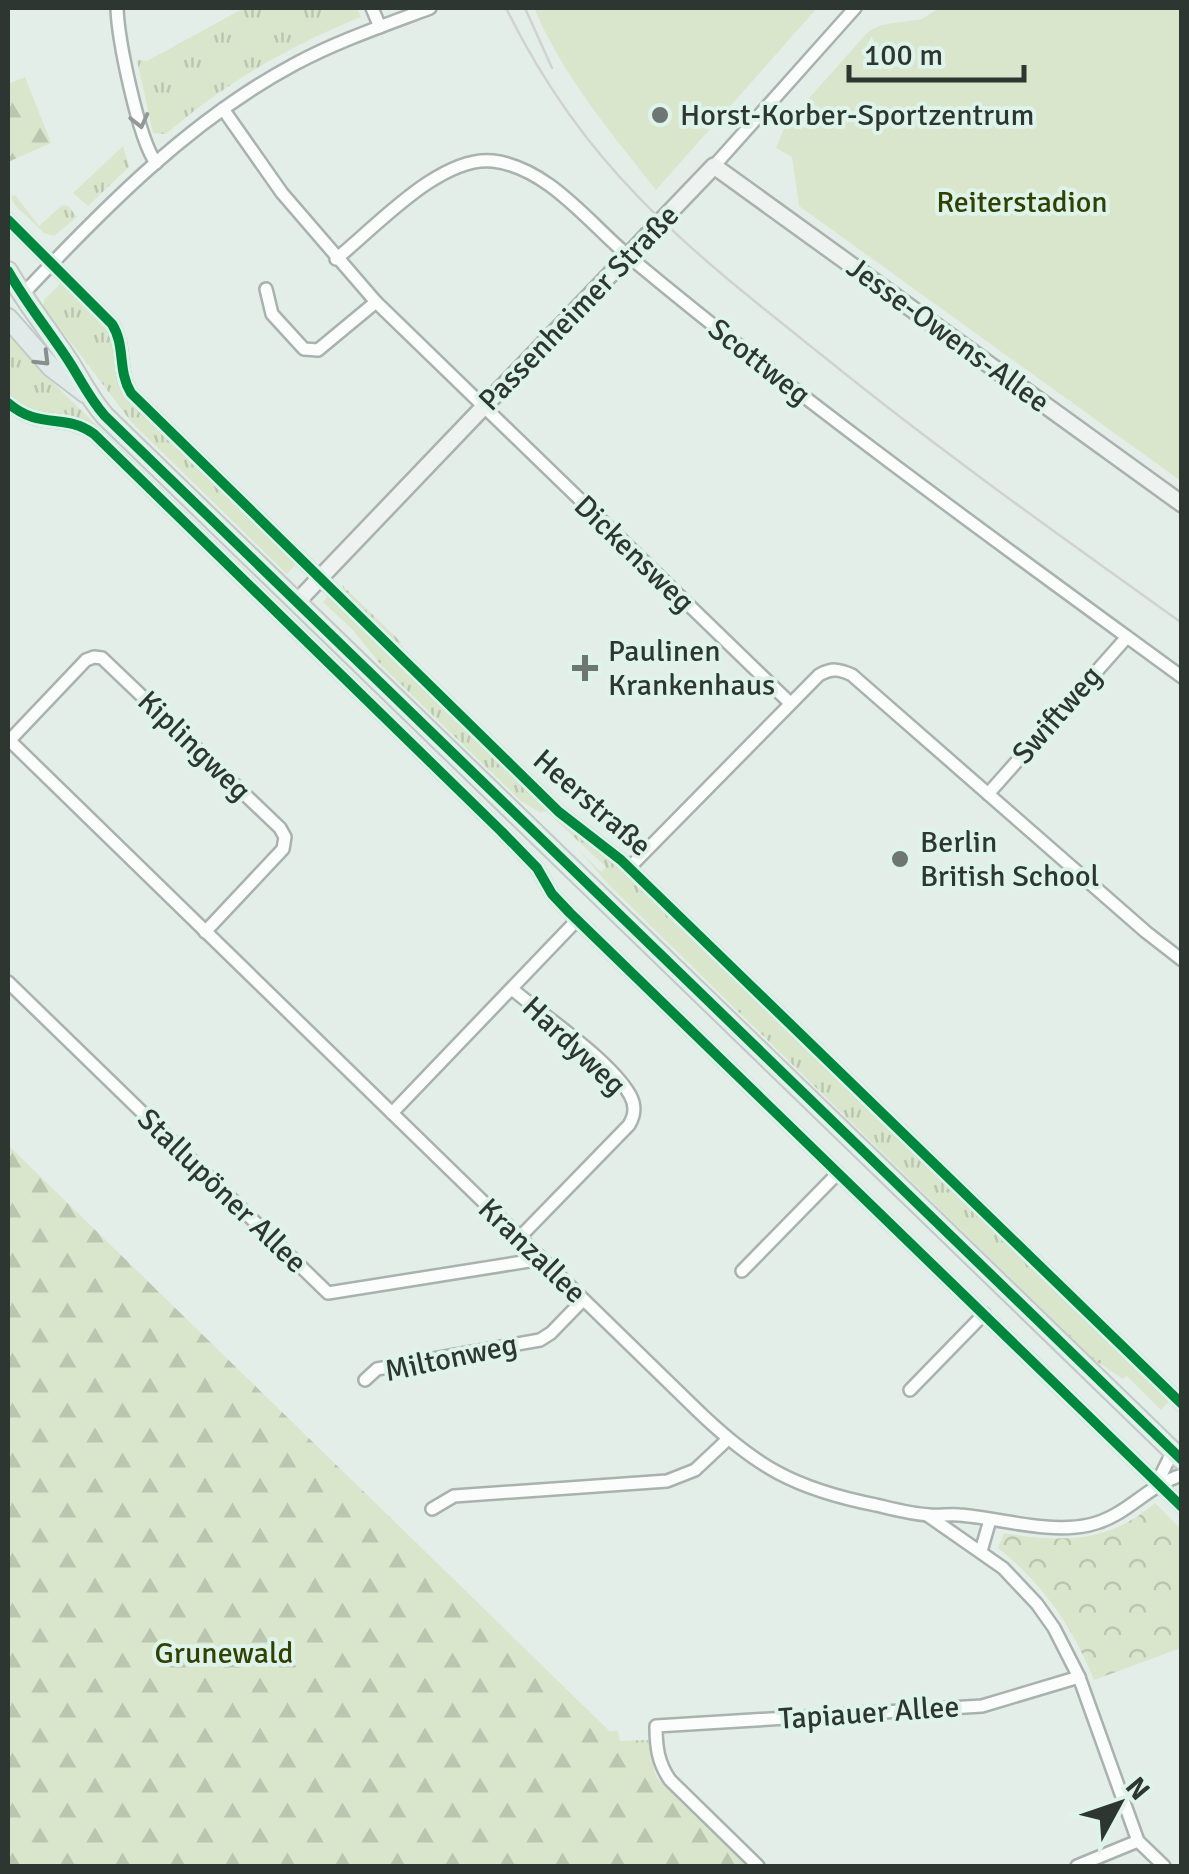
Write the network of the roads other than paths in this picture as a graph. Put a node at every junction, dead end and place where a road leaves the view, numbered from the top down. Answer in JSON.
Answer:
{"nodes":[{"id":1,"x":117,"y":8,"type":"edge"},
{"id":2,"x":372,"y":8,"type":"edge"},
{"id":3,"x":430,"y":8,"type":"edge"},
{"id":4,"x":855,"y":8,"type":"edge"},
{"id":5,"x":380,"y":27,"type":"junction"},
{"id":6,"x":223,"y":109,"type":"junction"},
{"id":7,"x":156,"y":163,"type":"junction"},
{"id":8,"x":714,"y":166,"type":"junction"},
{"id":9,"x":8,"y":220,"type":"edge"},
{"id":10,"x":628,"y":256,"type":"junction"},
{"id":11,"x":336,"y":259,"type":"junction"},
{"id":12,"x":52,"y":264,"type":"junction"},
{"id":13,"x":8,"y":270,"type":"edge"},
{"id":14,"x":266,"y":289,"type":"dead end"},
{"id":15,"x":22,"y":296,"type":"junction"},
{"id":16,"x":376,"y":302,"type":"junction"},
{"id":17,"x":8,"y":310,"type":"edge"},
{"id":18,"x":8,"y":318,"type":"edge"},
{"id":19,"x":85,"y":393,"type":"junction"},
{"id":20,"x":8,"y":403,"type":"edge"},
{"id":21,"x":484,"y":408,"type":"junction"},
{"id":22,"x":1182,"y":504,"type":"edge"},
{"id":23,"x":320,"y":578,"type":"junction"},
{"id":24,"x":297,"y":602,"type":"junction"},
{"id":25,"x":1126,"y":637,"type":"junction"},
{"id":26,"x":1182,"y":677,"type":"edge"},
{"id":27,"x":790,"y":703,"type":"junction"},
{"id":28,"x":8,"y":740,"type":"edge"},
{"id":29,"x":988,"y":794,"type":"junction"},
{"id":30,"x":629,"y":868,"type":"junction"},
{"id":31,"x":577,"y":920,"type":"junction"},
{"id":32,"x":205,"y":932,"type":"junction"},
{"id":33,"x":1182,"y":960,"type":"edge"},
{"id":34,"x":8,"y":982,"type":"edge"},
{"id":35,"x":512,"y":988,"type":"junction"},
{"id":36,"x":392,"y":1112,"type":"junction"},
{"id":37,"x":838,"y":1174,"type":"junction"},
{"id":38,"x":519,"y":1238,"type":"junction"},
{"id":39,"x":535,"y":1255,"type":"junction"},
{"id":40,"x":742,"y":1271,"type":"dead end"},
{"id":41,"x":582,"y":1300,"type":"junction"},
{"id":42,"x":984,"y":1314,"type":"junction"},
{"id":43,"x":364,"y":1380,"type":"dead end"},
{"id":44,"x":910,"y":1390,"type":"dead end"},
{"id":45,"x":1182,"y":1404,"type":"edge"},
{"id":46,"x":728,"y":1440,"type":"junction"},
{"id":47,"x":1178,"y":1450,"type":"edge"},
{"id":48,"x":1182,"y":1475,"type":"edge"},
{"id":49,"x":1157,"y":1484,"type":"junction"},
{"id":50,"x":1182,"y":1507,"type":"edge"},
{"id":51,"x":432,"y":1509,"type":"dead end"},
{"id":52,"x":927,"y":1515,"type":"junction"},
{"id":53,"x":990,"y":1520,"type":"junction"},
{"id":54,"x":981,"y":1552,"type":"junction"},
{"id":55,"x":1079,"y":1677,"type":"junction"},
{"id":56,"x":1138,"y":1841,"type":"junction"},
{"id":57,"x":758,"y":1866,"type":"edge"},
{"id":58,"x":1077,"y":1866,"type":"edge"},
{"id":59,"x":1164,"y":1866,"type":"edge"}],
"edges":[{"from":1,"to":7,"type":"street","one_way":true},
{"from":2,"to":5,"type":"street"},
{"from":3,"to":5,"type":"street"},
{"from":4,"to":8,"type":"street","name":"Passenheimer Straße"},
{"from":5,"to":6,"type":"street"},
{"from":6,"to":7,"type":"street"},
{"from":6,"to":11,"type":"street","name":"Dickensweg"},
{"from":7,"to":12,"type":"street"},
{"from":8,"to":10,"type":"street","name":"Passenheimer Straße","bridge":true},
{"from":8,"to":22,"type":"street","name":"Jesse-Owens-Allee"},
{"from":9,"to":12,"type":"street","name":"Heerstraße"},
{"from":10,"to":11,"type":"street","name":"Scottweg"},
{"from":10,"to":21,"type":"street","name":"Passenheimer Straße"},
{"from":10,"to":25,"type":"street","name":"Scottweg"},
{"from":11,"to":16,"type":"street","name":"Dickensweg"},
{"from":12,"to":15,"type":"street"},
{"from":12,"to":23,"type":"street","name":"Heerstraße"},
{"from":13,"to":15,"type":"main road","name":"Heerstraße"},
{"from":14,"to":16,"type":"street"},
{"from":15,"to":17,"type":"street"},
{"from":15,"to":19,"type":"main road","name":"Heerstraße"},
{"from":16,"to":21,"type":"street","name":"Dickensweg"},
{"from":18,"to":19,"type":"main road","name":"Heerstraße","one_way":true},
{"from":19,"to":24,"type":"main road","name":"Heerstraße"},
{"from":20,"to":31,"type":"street"},
{"from":21,"to":23,"type":"street","name":"Passenheimer Straße"},
{"from":21,"to":27,"type":"street","name":"Dickensweg"},
{"from":23,"to":24,"type":"street","name":"Passenheimer Straße"},
{"from":23,"to":30,"type":"street","name":"Heerstraße"},
{"from":24,"to":47,"type":"main road","name":"Heerstraße"},
{"from":25,"to":26,"type":"street","name":"Scottweg"},
{"from":25,"to":29,"type":"street","name":"Swiftweg"},
{"from":27,"to":29,"type":"street"},
{"from":27,"to":30,"type":"street"},
{"from":28,"to":32,"type":"street","name":"Kranzallee"},
{"from":28,"to":32,"type":"street","name":"Kiplingweg"},
{"from":29,"to":33,"type":"street"},
{"from":30,"to":45,"type":"street","name":"Heerstraße"},
{"from":31,"to":35,"type":"street"},
{"from":31,"to":37,"type":"street"},
{"from":32,"to":36,"type":"street","name":"Kranzallee"},
{"from":34,"to":39,"type":"street","name":"Stallupöner Allee"},
{"from":35,"to":36,"type":"street"},
{"from":35,"to":38,"type":"street","name":"Hardyweg"},
{"from":36,"to":38,"type":"street","name":"Kranzallee"},
{"from":37,"to":40,"type":"street"},
{"from":37,"to":42,"type":"street"},
{"from":38,"to":39,"type":"street","name":"Kranzallee"},
{"from":39,"to":41,"type":"street","name":"Kranzallee"},
{"from":41,"to":43,"type":"street","name":"Miltonweg"},
{"from":41,"to":46,"type":"street","name":"Kranzallee"},
{"from":42,"to":44,"type":"street"},
{"from":42,"to":49,"type":"street"},
{"from":46,"to":51,"type":"street"},
{"from":46,"to":52,"type":"street","name":"Kranzallee"},
{"from":47,"to":49,"type":"street","name":"Heerstraße"},
{"from":48,"to":49,"type":"street"},
{"from":49,"to":50,"type":"street"},
{"from":49,"to":53,"type":"street","name":"Kranzallee"},
{"from":52,"to":53,"type":"street","name":"Kranzallee"},
{"from":52,"to":54,"type":"street"},
{"from":53,"to":54,"type":"street"},
{"from":54,"to":55,"type":"street"},
{"from":55,"to":56,"type":"street"},
{"from":55,"to":57,"type":"street","name":"Tapiauer Allee"},
{"from":56,"to":58,"type":"street"},
{"from":56,"to":59,"type":"street"}]}
